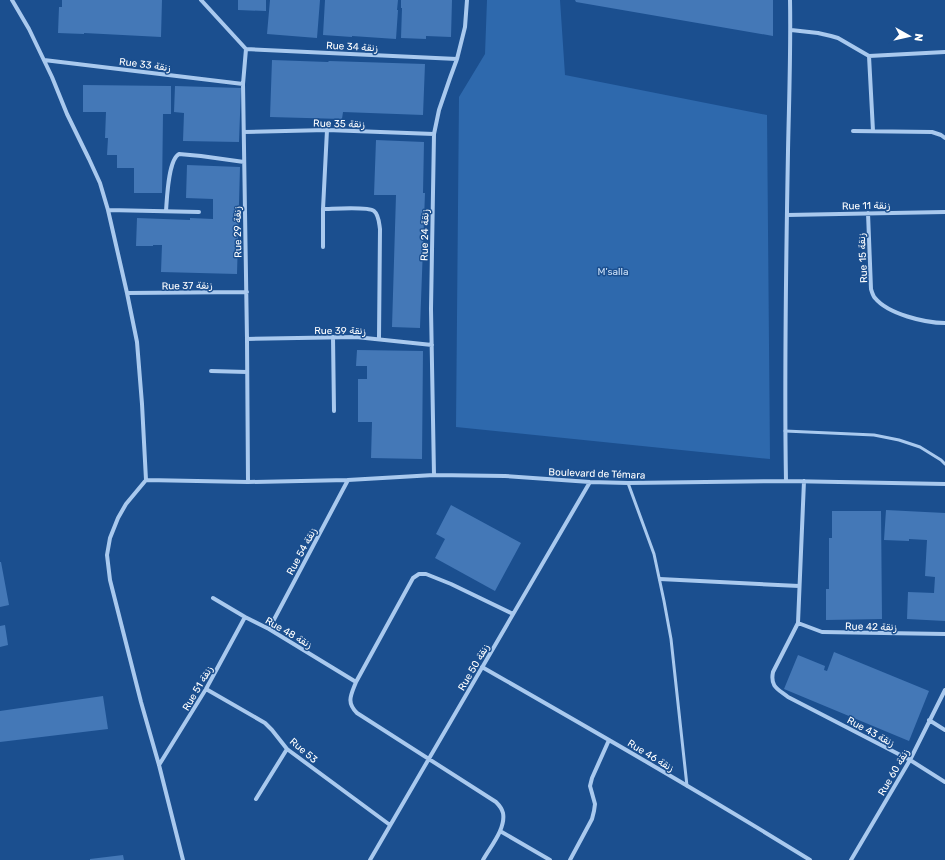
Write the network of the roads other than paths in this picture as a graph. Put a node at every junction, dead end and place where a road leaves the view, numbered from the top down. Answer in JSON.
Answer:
{"nodes":[{"id":1,"x":12,"y":0,"type":"edge"},
{"id":2,"x":201,"y":0,"type":"edge"},
{"id":3,"x":467,"y":0,"type":"edge"},
{"id":4,"x":790,"y":0,"type":"edge"},
{"id":5,"x":791,"y":30,"type":"junction"},
{"id":6,"x":246,"y":49,"type":"junction"},
{"id":7,"x":945,"y":52,"type":"edge"},
{"id":8,"x":869,"y":56,"type":"junction"},
{"id":9,"x":457,"y":59,"type":"junction"},
{"id":10,"x":44,"y":60,"type":"junction"},
{"id":11,"x":243,"y":84,"type":"junction"},
{"id":12,"x":327,"y":130,"type":"junction"},
{"id":13,"x":853,"y":131,"type":"dead end"},
{"id":14,"x":873,"y":131,"type":"junction"},
{"id":15,"x":244,"y":132,"type":"junction"},
{"id":16,"x":434,"y":134,"type":"junction"},
{"id":17,"x":945,"y":138,"type":"edge"},
{"id":18,"x":244,"y":162,"type":"junction"},
{"id":19,"x":323,"y":209,"type":"junction"},
{"id":20,"x":108,"y":210,"type":"junction"},
{"id":21,"x":166,"y":211,"type":"junction"},
{"id":22,"x":199,"y":212,"type":"dead end"},
{"id":23,"x":945,"y":212,"type":"edge"},
{"id":24,"x":868,"y":213,"type":"junction"},
{"id":25,"x":787,"y":215,"type":"junction"},
{"id":26,"x":323,"y":247,"type":"dead end"},
{"id":27,"x":247,"y":292,"type":"junction"},
{"id":28,"x":127,"y":293,"type":"junction"},
{"id":29,"x":945,"y":323,"type":"edge"},
{"id":30,"x":333,"y":338,"type":"junction"},
{"id":31,"x":247,"y":339,"type":"junction"},
{"id":32,"x":379,"y":339,"type":"junction"},
{"id":33,"x":432,"y":345,"type":"junction"},
{"id":34,"x":212,"y":371,"type":"dead end"},
{"id":35,"x":247,"y":372,"type":"junction"},
{"id":36,"x":334,"y":411,"type":"dead end"},
{"id":37,"x":785,"y":431,"type":"junction"},
{"id":38,"x":945,"y":464,"type":"edge"},
{"id":39,"x":434,"y":475,"type":"junction"},
{"id":40,"x":146,"y":480,"type":"junction"},
{"id":41,"x":348,"y":480,"type":"junction"},
{"id":42,"x":786,"y":481,"type":"junction"},
{"id":43,"x":804,"y":481,"type":"junction"},
{"id":44,"x":248,"y":482,"type":"junction"},
{"id":45,"x":590,"y":482,"type":"junction"},
{"id":46,"x":628,"y":483,"type":"junction"},
{"id":47,"x":945,"y":484,"type":"edge"},
{"id":48,"x":660,"y":579,"type":"junction"},
{"id":49,"x":799,"y":586,"type":"junction"},
{"id":50,"x":212,"y":598,"type":"dead end"},
{"id":51,"x":513,"y":614,"type":"junction"},
{"id":52,"x":245,"y":617,"type":"junction"},
{"id":53,"x":798,"y":624,"type":"junction"},
{"id":54,"x":269,"y":629,"type":"junction"},
{"id":55,"x":945,"y":634,"type":"edge"},
{"id":56,"x":482,"y":667,"type":"junction"},
{"id":57,"x":356,"y":682,"type":"junction"},
{"id":58,"x":206,"y":690,"type":"junction"},
{"id":59,"x":945,"y":690,"type":"edge"},
{"id":60,"x":929,"y":720,"type":"junction"},
{"id":61,"x":945,"y":730,"type":"edge"},
{"id":62,"x":609,"y":740,"type":"junction"},
{"id":63,"x":287,"y":749,"type":"junction"},
{"id":64,"x":429,"y":759,"type":"junction"},
{"id":65,"x":910,"y":760,"type":"junction"},
{"id":66,"x":159,"y":765,"type":"junction"},
{"id":67,"x":945,"y":782,"type":"edge"},
{"id":68,"x":687,"y":786,"type":"junction"},
{"id":69,"x":256,"y":799,"type":"dead end"},
{"id":70,"x":390,"y":825,"type":"junction"},
{"id":71,"x":500,"y":831,"type":"junction"},
{"id":72,"x":183,"y":860,"type":"edge"},
{"id":73,"x":370,"y":860,"type":"edge"},
{"id":74,"x":482,"y":860,"type":"edge"},
{"id":75,"x":550,"y":860,"type":"edge"},
{"id":76,"x":570,"y":860,"type":"edge"},
{"id":77,"x":810,"y":860,"type":"edge"},
{"id":78,"x":851,"y":860,"type":"edge"}],
"edges":[{"from":1,"to":10,"type":"street"},
{"from":2,"to":6,"type":"street"},
{"from":3,"to":9,"type":"street","name":"Rue 24 زنقة"},
{"from":4,"to":5,"type":"street"},
{"from":5,"to":8,"type":"street"},
{"from":5,"to":25,"type":"street"},
{"from":6,"to":9,"type":"street","name":"Rue 34 زنقة"},
{"from":6,"to":11,"type":"street","name":"Rue 29 زنقة"},
{"from":7,"to":8,"type":"street"},
{"from":8,"to":14,"type":"street"},
{"from":9,"to":16,"type":"street","name":"Rue 24 زنقة"},
{"from":10,"to":11,"type":"street","name":"Rue 33 زنقة"},
{"from":10,"to":20,"type":"street"},
{"from":11,"to":15,"type":"street","name":"Rue 29 زنقة"},
{"from":12,"to":15,"type":"street","name":"Rue 35 زنقة"},
{"from":12,"to":16,"type":"street","name":"Rue 35 زنقة"},
{"from":12,"to":19,"type":"street"},
{"from":13,"to":14,"type":"street"},
{"from":14,"to":17,"type":"street"},
{"from":15,"to":18,"type":"street","name":"Rue 29 زنقة"},
{"from":16,"to":33,"type":"street","name":"Rue 24 زنقة"},
{"from":18,"to":21,"type":"street"},
{"from":18,"to":27,"type":"street","name":"Rue 29 زنقة"},
{"from":19,"to":26,"type":"street"},
{"from":19,"to":32,"type":"street"},
{"from":20,"to":21,"type":"street"},
{"from":20,"to":28,"type":"street"},
{"from":21,"to":22,"type":"street"},
{"from":23,"to":24,"type":"street","name":"Rue 11 زنقة"},
{"from":24,"to":25,"type":"street","name":"Rue 11 زنقة"},
{"from":24,"to":29,"type":"street","name":"Rue 15 زنقة"},
{"from":25,"to":37,"type":"street"},
{"from":27,"to":28,"type":"street","name":"Rue 37 زنقة"},
{"from":27,"to":31,"type":"street","name":"Rue 29 زنقة"},
{"from":28,"to":40,"type":"street"},
{"from":30,"to":31,"type":"street","name":"Rue 39 زنقة"},
{"from":30,"to":32,"type":"street","name":"Rue 39 زنقة"},
{"from":30,"to":36,"type":"street"},
{"from":31,"to":35,"type":"street","name":"Rue 29 زنقة"},
{"from":32,"to":33,"type":"street","name":"Rue 39 زنقة"},
{"from":33,"to":39,"type":"street","name":"Rue 24 زنقة"},
{"from":34,"to":35,"type":"street"},
{"from":35,"to":44,"type":"street","name":"Rue 29 زنقة"},
{"from":37,"to":38,"type":"lane"},
{"from":37,"to":42,"type":"street"},
{"from":39,"to":41,"type":"street","name":"Boulevard de Témara"},
{"from":39,"to":45,"type":"street","name":"Boulevard de Témara"},
{"from":40,"to":44,"type":"street","name":"Boulevard de Témara"},
{"from":40,"to":66,"type":"street"},
{"from":41,"to":44,"type":"street","name":"Boulevard de Témara"},
{"from":41,"to":54,"type":"street","name":"Rue 54 زنقة"},
{"from":42,"to":43,"type":"street","name":"Boulevard de Témara"},
{"from":42,"to":46,"type":"street","name":"Boulevard de Témara"},
{"from":43,"to":47,"type":"street","name":"Boulevard de Témara"},
{"from":43,"to":49,"type":"street"},
{"from":45,"to":46,"type":"street","name":"Boulevard de Témara"},
{"from":45,"to":51,"type":"street","name":"Rue 50 زنقة"},
{"from":46,"to":48,"type":"lane"},
{"from":48,"to":49,"type":"street"},
{"from":48,"to":68,"type":"lane"},
{"from":49,"to":53,"type":"street"},
{"from":50,"to":52,"type":"street","name":"Rue 48 زنقة"},
{"from":51,"to":56,"type":"street","name":"Rue 50 زنقة"},
{"from":51,"to":57,"type":"street"},
{"from":52,"to":54,"type":"street","name":"Rue 48 زنقة"},
{"from":52,"to":58,"type":"street","name":"Rue 51 زنقة"},
{"from":53,"to":55,"type":"street","name":"Rue 42 زنقة"},
{"from":53,"to":65,"type":"street","name":"Rue 43 زنقة"},
{"from":54,"to":57,"type":"street","name":"Rue 48 زنقة"},
{"from":56,"to":62,"type":"street","name":"Rue 46 زنقة"},
{"from":56,"to":64,"type":"street","name":"Rue 50 زنقة"},
{"from":57,"to":64,"type":"street"},
{"from":58,"to":63,"type":"street","name":"Rue 53"},
{"from":58,"to":66,"type":"street","name":"Rue 51 زنقة"},
{"from":59,"to":60,"type":"street","name":"Rue 60 زنقة"},
{"from":60,"to":61,"type":"street"},
{"from":60,"to":65,"type":"street","name":"Rue 60 زنقة"},
{"from":62,"to":68,"type":"street","name":"Rue 46 زنقة"},
{"from":62,"to":76,"type":"street"},
{"from":63,"to":69,"type":"street"},
{"from":63,"to":70,"type":"street","name":"Rue 53"},
{"from":64,"to":70,"type":"street","name":"Rue 50 زنقة"},
{"from":64,"to":71,"type":"street"},
{"from":65,"to":67,"type":"street","name":"Rue 43 زنقة"},
{"from":65,"to":78,"type":"street","name":"Rue 60 زنقة"},
{"from":66,"to":72,"type":"street"},
{"from":68,"to":77,"type":"street","name":"Rue 46 زنقة"},
{"from":70,"to":73,"type":"street","name":"Rue 50 زنقة"},
{"from":71,"to":74,"type":"street"},
{"from":71,"to":75,"type":"street"}]}
